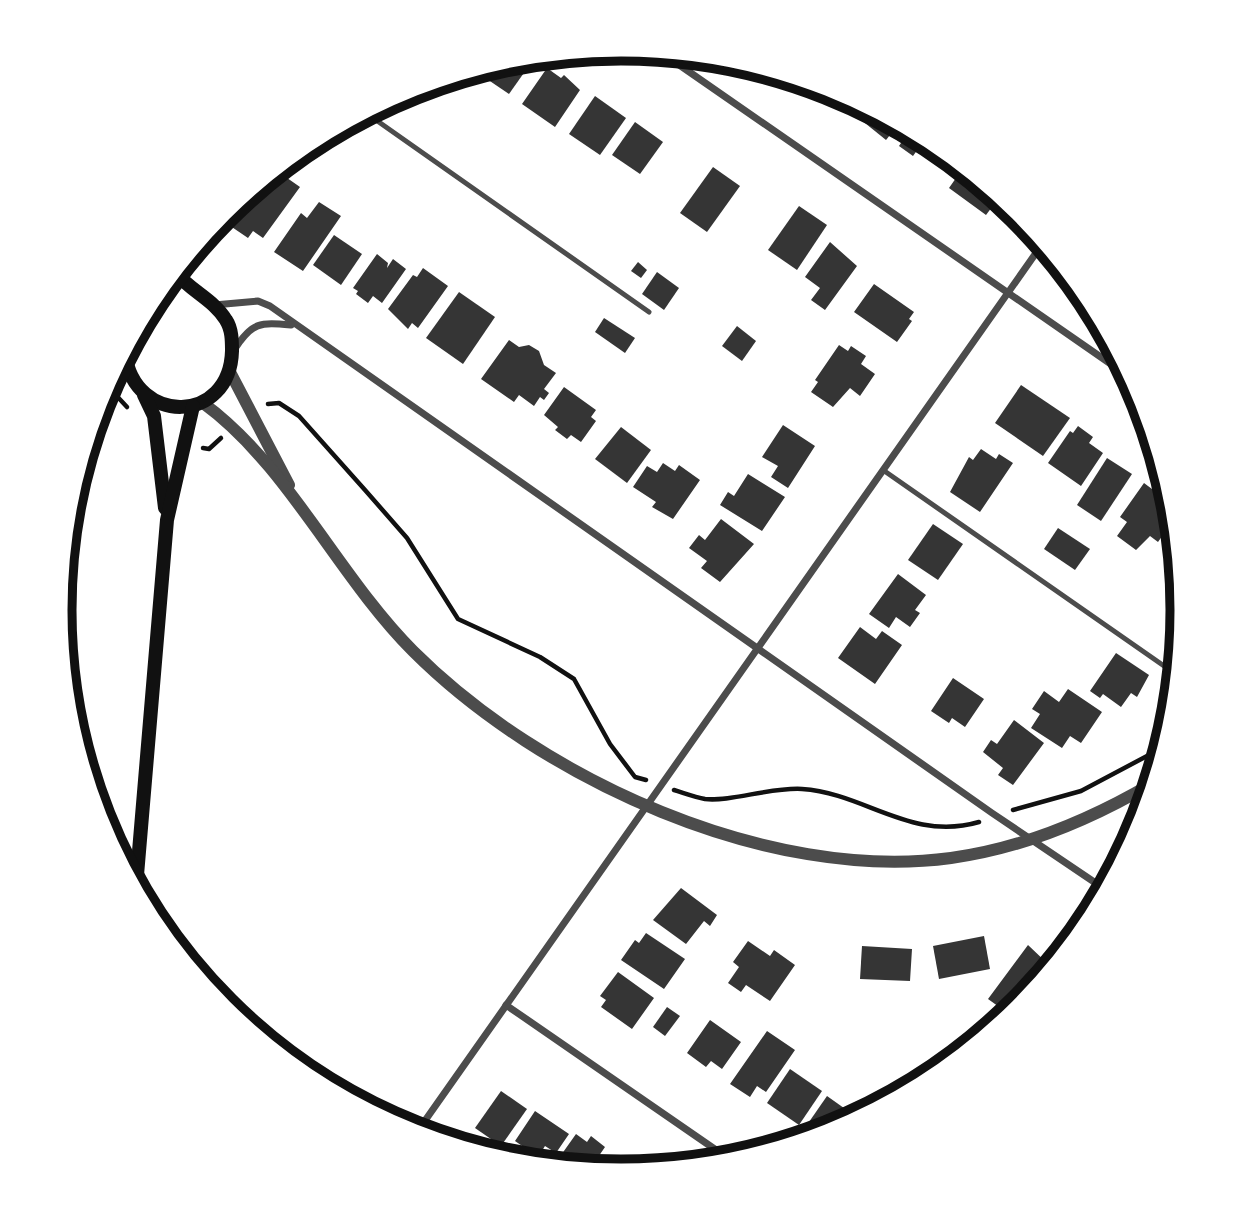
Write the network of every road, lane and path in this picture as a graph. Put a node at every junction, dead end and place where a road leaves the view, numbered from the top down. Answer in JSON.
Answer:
{"nodes":[{"id":1,"x":678,"y":64,"type":"edge"},
{"id":2,"x":376,"y":120,"type":"edge"},
{"id":3,"x":1036,"y":251,"type":"edge"},
{"id":4,"x":184,"y":279,"type":"edge"},
{"id":5,"x":1007,"y":293,"type":"junction"},
{"id":6,"x":214,"y":305,"type":"junction"},
{"id":7,"x":649,"y":312,"type":"dead end"},
{"id":8,"x":293,"y":325,"type":"junction"},
{"id":9,"x":232,"y":353,"type":"junction"},
{"id":10,"x":1113,"y":365,"type":"edge"},
{"id":11,"x":128,"y":369,"type":"edge"},
{"id":12,"x":230,"y":372,"type":"junction"},
{"id":13,"x":142,"y":392,"type":"junction"},
{"id":14,"x":116,"y":395,"type":"edge"},
{"id":15,"x":198,"y":404,"type":"junction"},
{"id":16,"x":130,"y":411,"type":"dead end"},
{"id":17,"x":252,"y":414,"type":"junction"},
{"id":18,"x":233,"y":429,"type":"junction"},
{"id":19,"x":181,"y":446,"type":"junction"},
{"id":20,"x":883,"y":470,"type":"junction"},
{"id":21,"x":298,"y":503,"type":"junction"},
{"id":22,"x":167,"y":520,"type":"junction"},
{"id":23,"x":757,"y":648,"type":"junction"},
{"id":24,"x":1168,"y":668,"type":"edge"},
{"id":25,"x":1152,"y":753,"type":"edge"},
{"id":26,"x":661,"y":785,"type":"junction"},
{"id":27,"x":1141,"y":789,"type":"edge"},
{"id":28,"x":648,"y":805,"type":"junction"},
{"id":29,"x":997,"y":816,"type":"junction"},
{"id":30,"x":1034,"y":841,"type":"junction"},
{"id":31,"x":138,"y":869,"type":"edge"},
{"id":32,"x":1097,"y":884,"type":"edge"},
{"id":33,"x":506,"y":1004,"type":"junction"},
{"id":34,"x":423,"y":1123,"type":"edge"},
{"id":35,"x":717,"y":1151,"type":"edge"}],
"edges":[{"from":1,"to":5,"type":"street"},
{"from":2,"to":7,"type":"lane"},
{"from":3,"to":5,"type":"street"},
{"from":4,"to":6,"type":"main road"},
{"from":5,"to":10,"type":"street"},
{"from":5,"to":20,"type":"street"},
{"from":6,"to":8,"type":"street"},
{"from":6,"to":9,"type":"main road"},
{"from":8,"to":9,"type":"street"},
{"from":8,"to":23,"type":"street"},
{"from":9,"to":12,"type":"main road"},
{"from":11,"to":13,"type":"main road"},
{"from":12,"to":15,"type":"main road"},
{"from":12,"to":17,"type":"street"},
{"from":13,"to":15,"type":"main road"},
{"from":13,"to":22,"type":"main road"},
{"from":14,"to":16,"type":"path"},
{"from":15,"to":18,"type":"street"},
{"from":15,"to":19,"type":"main road"},
{"from":17,"to":21,"type":"street"},
{"from":17,"to":26,"type":"path"},
{"from":18,"to":19,"type":"path"},
{"from":18,"to":21,"type":"street"},
{"from":19,"to":22,"type":"main road"},
{"from":20,"to":23,"type":"street"},
{"from":20,"to":24,"type":"lane"},
{"from":21,"to":28,"type":"street"},
{"from":22,"to":31,"type":"main road"},
{"from":23,"to":26,"type":"street"},
{"from":23,"to":29,"type":"street"},
{"from":25,"to":29,"type":"path"},
{"from":26,"to":28,"type":"street"},
{"from":26,"to":29,"type":"path"},
{"from":27,"to":30,"type":"street"},
{"from":28,"to":30,"type":"street"},
{"from":28,"to":33,"type":"street"},
{"from":29,"to":30,"type":"street"},
{"from":30,"to":32,"type":"street"},
{"from":33,"to":34,"type":"street"},
{"from":33,"to":35,"type":"street"}]}
